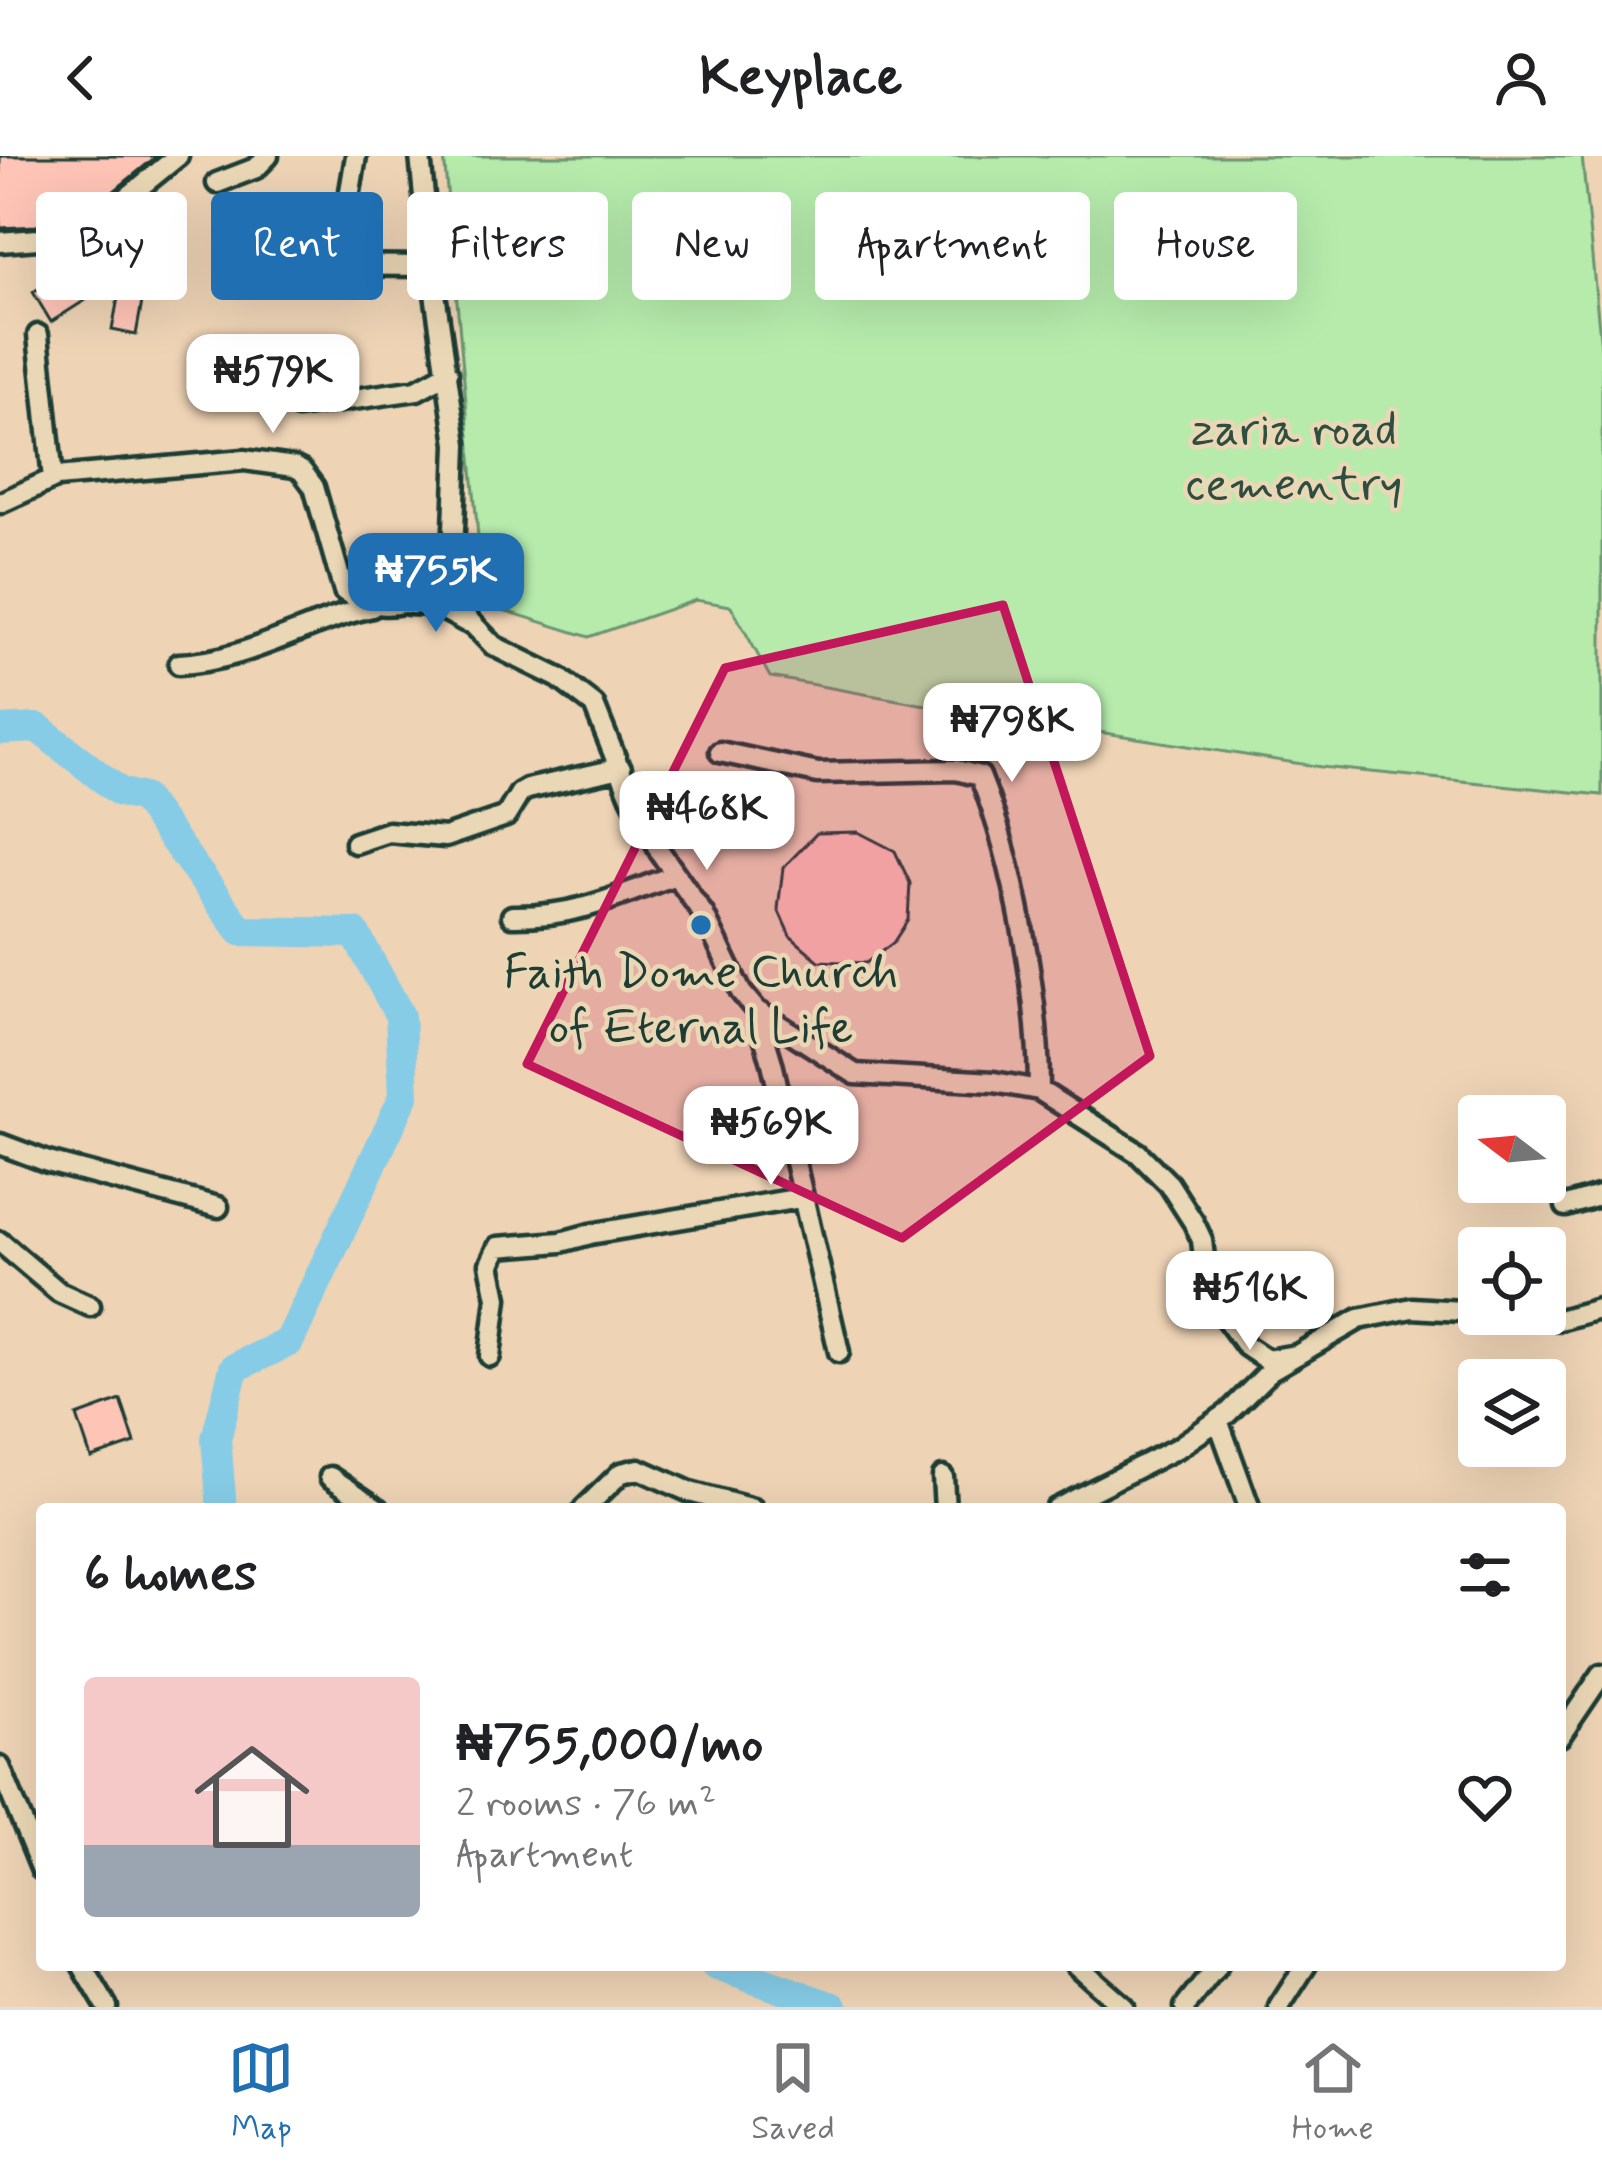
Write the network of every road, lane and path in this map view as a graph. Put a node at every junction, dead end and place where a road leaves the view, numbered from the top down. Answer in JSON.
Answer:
{"nodes":[{"id":1,"x":178,"y":156,"type":"edge"},
{"id":2,"x":268,"y":156,"type":"edge"},
{"id":3,"x":356,"y":156,"type":"edge"},
{"id":4,"x":421,"y":156,"type":"edge"},
{"id":5,"x":218,"y":183,"type":"dead end"},
{"id":6,"x":349,"y":192,"type":"edge"},
{"id":7,"x":424,"y":192,"type":"edge"},
{"id":8,"x":0,"y":242,"type":"edge"},
{"id":9,"x":436,"y":300,"type":"edge"},
{"id":10,"x":38,"y":334,"type":"dead end"},
{"id":11,"x":448,"y":373,"type":"junction"},
{"id":12,"x":298,"y":407,"type":"dead end"},
{"id":13,"x":53,"y":479,"type":"junction"},
{"id":14,"x":0,"y":503,"type":"edge"},
{"id":15,"x":453,"y":527,"type":"junction"},
{"id":16,"x":404,"y":604,"type":"junction"},
{"id":17,"x":376,"y":606,"type":"junction"},
{"id":18,"x":479,"y":634,"type":"junction"},
{"id":19,"x":179,"y":664,"type":"dead end"},
{"id":20,"x":720,"y":752,"type":"dead end"},
{"id":21,"x":621,"y":767,"type":"junction"},
{"id":22,"x":355,"y":843,"type":"dead end"},
{"id":23,"x":675,"y":874,"type":"junction"},
{"id":24,"x":512,"y":916,"type":"dead end"},
{"id":25,"x":756,"y":1010,"type":"junction"},
{"id":26,"x":1039,"y":1090,"type":"junction"},
{"id":27,"x":0,"y":1144,"type":"edge"},
{"id":28,"x":1602,"y":1195,"type":"edge"},
{"id":29,"x":801,"y":1198,"type":"junction"},
{"id":30,"x":1566,"y":1206,"type":"dead end"},
{"id":31,"x":218,"y":1207,"type":"dead end"},
{"id":32,"x":0,"y":1242,"type":"edge"},
{"id":33,"x":90,"y":1306,"type":"dead end"},
{"id":34,"x":1602,"y":1308,"type":"edge"},
{"id":35,"x":1458,"y":1312,"type":"edge"},
{"id":36,"x":1566,"y":1318,"type":"edge"},
{"id":37,"x":839,"y":1352,"type":"dead end"},
{"id":38,"x":1297,"y":1355,"type":"junction"},
{"id":39,"x":490,"y":1356,"type":"dead end"},
{"id":40,"x":1218,"y":1420,"type":"junction"},
{"id":41,"x":330,"y":1477,"type":"dead end"},
{"id":42,"x":943,"y":1477,"type":"dead end"},
{"id":43,"x":369,"y":1503,"type":"edge"},
{"id":44,"x":590,"y":1503,"type":"edge"},
{"id":45,"x":731,"y":1503,"type":"edge"},
{"id":46,"x":945,"y":1503,"type":"edge"},
{"id":47,"x":1068,"y":1503,"type":"edge"},
{"id":48,"x":1248,"y":1503,"type":"edge"},
{"id":49,"x":1602,"y":1674,"type":"edge"},
{"id":50,"x":1566,"y":1727,"type":"edge"},
{"id":51,"x":0,"y":1767,"type":"edge"},
{"id":52,"x":36,"y":1855,"type":"edge"},
{"id":53,"x":86,"y":1971,"type":"edge"},
{"id":54,"x":1083,"y":1971,"type":"edge"},
{"id":55,"x":1213,"y":1971,"type":"edge"},
{"id":56,"x":1302,"y":1971,"type":"edge"},
{"id":57,"x":107,"y":2007,"type":"edge"},
{"id":58,"x":1124,"y":2007,"type":"edge"},
{"id":59,"x":1186,"y":2007,"type":"edge"},
{"id":60,"x":1279,"y":2007,"type":"edge"}],
"edges":[{"from":1,"to":8,"type":"street"},
{"from":2,"to":5,"type":"street"},
{"from":3,"to":6,"type":"street"},
{"from":4,"to":7,"type":"street"},
{"from":9,"to":11,"type":"street"},
{"from":10,"to":13,"type":"street"},
{"from":11,"to":12,"type":"street"},
{"from":11,"to":15,"type":"street"},
{"from":13,"to":14,"type":"street"},
{"from":13,"to":17,"type":"street"},
{"from":15,"to":16,"type":"street"},
{"from":15,"to":18,"type":"street"},
{"from":16,"to":17,"type":"street"},
{"from":16,"to":18,"type":"street"},
{"from":17,"to":19,"type":"street"},
{"from":18,"to":21,"type":"street"},
{"from":20,"to":26,"type":"street"},
{"from":21,"to":22,"type":"street"},
{"from":21,"to":23,"type":"street"},
{"from":23,"to":24,"type":"street"},
{"from":23,"to":25,"type":"street"},
{"from":25,"to":26,"type":"street"},
{"from":25,"to":29,"type":"street"},
{"from":26,"to":38,"type":"street"},
{"from":27,"to":31,"type":"street"},
{"from":28,"to":30,"type":"street"},
{"from":29,"to":37,"type":"street"},
{"from":29,"to":39,"type":"street"},
{"from":32,"to":33,"type":"street"},
{"from":34,"to":36,"type":"street"},
{"from":35,"to":38,"type":"street"},
{"from":38,"to":40,"type":"street"},
{"from":40,"to":47,"type":"street"},
{"from":40,"to":48,"type":"street"},
{"from":41,"to":43,"type":"street"},
{"from":42,"to":46,"type":"street"},
{"from":44,"to":45,"type":"street"},
{"from":49,"to":50,"type":"street"},
{"from":51,"to":52,"type":"street"},
{"from":53,"to":57,"type":"street"},
{"from":54,"to":58,"type":"street"},
{"from":55,"to":59,"type":"street"},
{"from":56,"to":60,"type":"street"}]}
